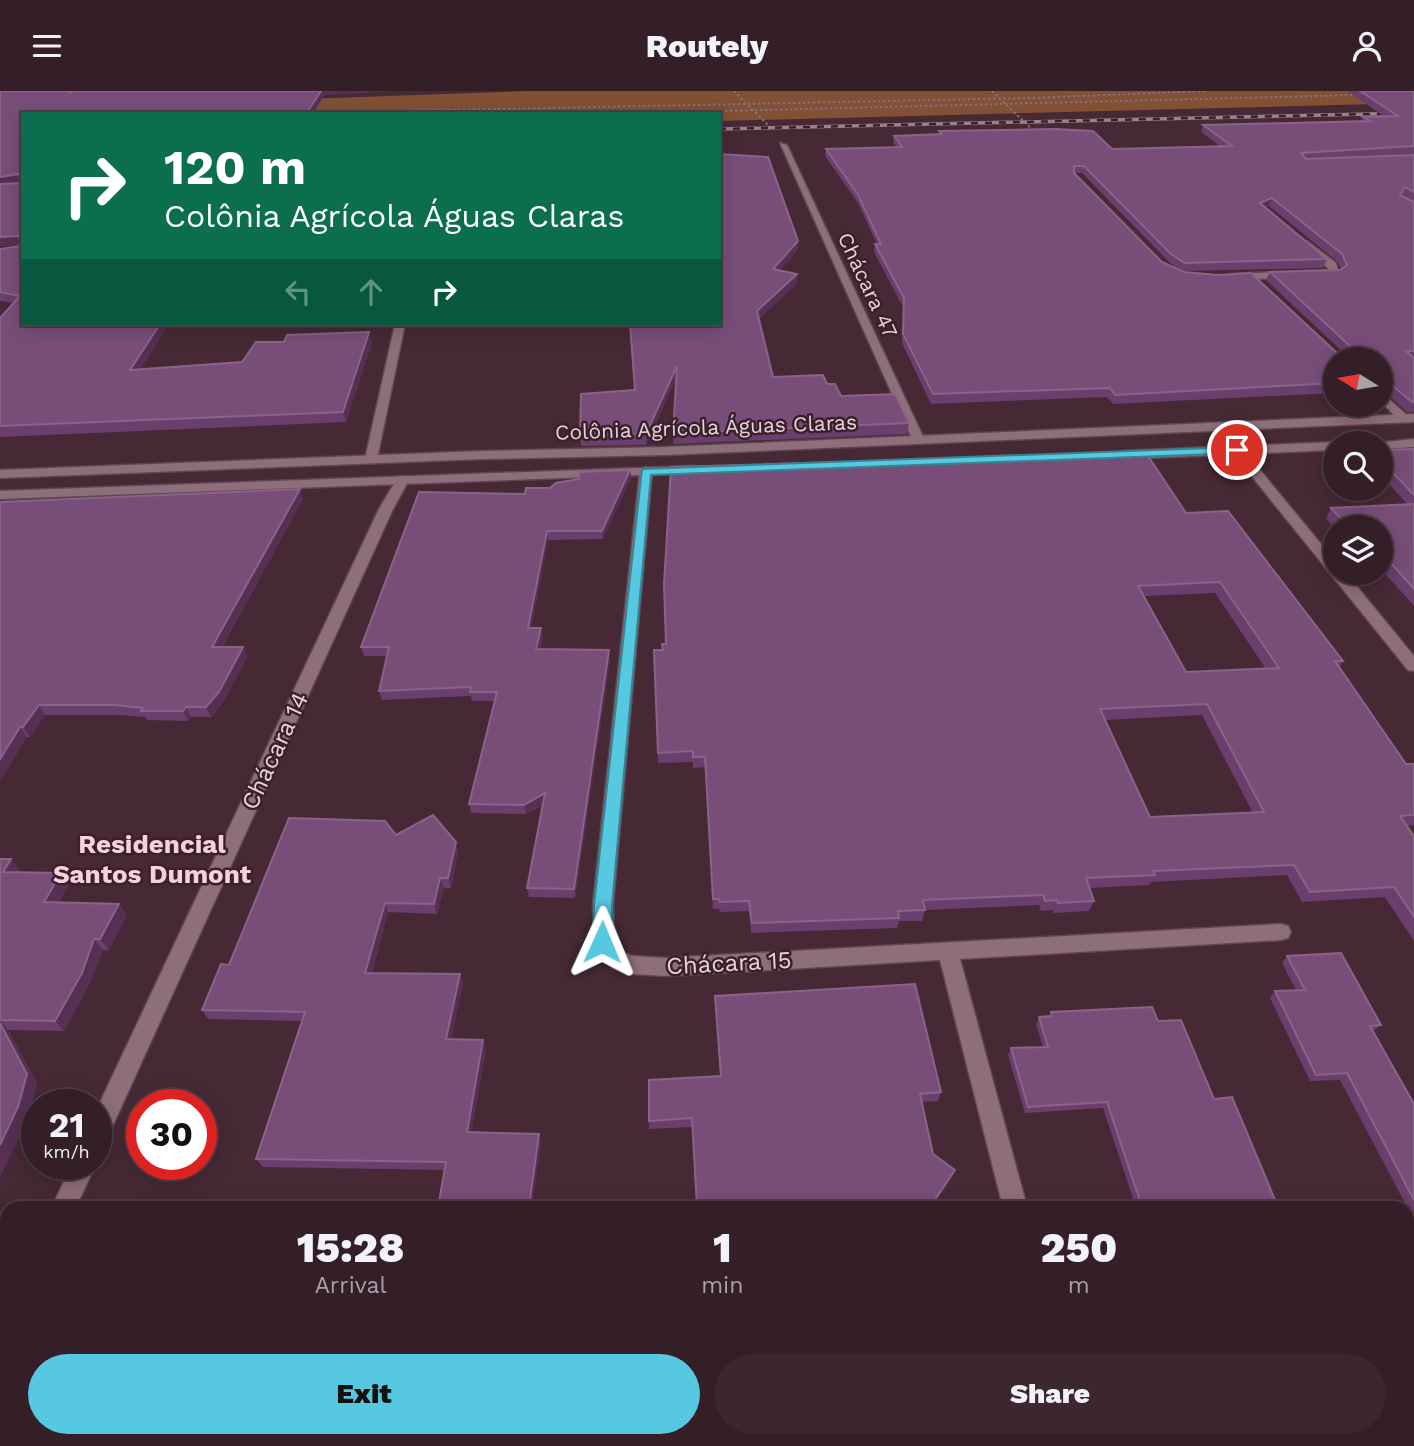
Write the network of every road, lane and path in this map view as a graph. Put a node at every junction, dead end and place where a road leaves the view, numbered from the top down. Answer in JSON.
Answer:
{"nodes":[{"id":1,"x":734,"y":91,"type":"edge"},
{"id":2,"x":992,"y":91,"type":"edge"},
{"id":3,"x":1206,"y":91,"type":"edge"},
{"id":4,"x":1360,"y":95,"type":"edge"},
{"id":5,"x":999,"y":98,"type":"junction"},
{"id":6,"x":747,"y":103,"type":"junction"},
{"id":7,"x":1007,"y":106,"type":"junction"},
{"id":8,"x":755,"y":110,"type":"junction"},
{"id":9,"x":349,"y":112,"type":"edge"},
{"id":10,"x":680,"y":112,"type":"edge"},
{"id":11,"x":1041,"y":137,"type":"edge"},
{"id":12,"x":783,"y":145,"type":"joint"},
{"id":13,"x":1293,"y":233,"type":"edge"},
{"id":14,"x":1253,"y":277,"type":"junction"},
{"id":15,"x":1215,"y":278,"type":"edge"},
{"id":16,"x":1263,"y":286,"type":"edge"},
{"id":17,"x":400,"y":326,"type":"edge"},
{"id":18,"x":1393,"y":405,"type":"edge"},
{"id":19,"x":1409,"y":419,"type":"edge"},
{"id":20,"x":919,"y":441,"type":"junction"},
{"id":21,"x":1414,"y":443,"type":"edge"},
{"id":22,"x":1393,"y":444,"type":"edge"},
{"id":23,"x":1323,"y":446,"type":"edge"},
{"id":24,"x":1237,"y":450,"type":"junction"},
{"id":25,"x":482,"y":454,"type":"junction"},
{"id":26,"x":1112,"y":456,"type":"edge"},
{"id":27,"x":420,"y":457,"type":"junction"},
{"id":28,"x":371,"y":459,"type":"junction"},
{"id":29,"x":701,"y":470,"type":"edge"},
{"id":30,"x":646,"y":471,"type":"junction"},
{"id":31,"x":0,"y":474,"type":"edge"},
{"id":32,"x":482,"y":478,"type":"junction"},
{"id":33,"x":403,"y":480,"type":"junction"},
{"id":34,"x":0,"y":495,"type":"edge"},
{"id":35,"x":1323,"y":555,"type":"edge"},
{"id":36,"x":1347,"y":585,"type":"edge"},
{"id":37,"x":1414,"y":666,"type":"edge"},
{"id":38,"x":1281,"y":932,"type":"dead end"},
{"id":39,"x":947,"y":952,"type":"junction"},
{"id":40,"x":112,"y":1102,"type":"edge"},
{"id":41,"x":77,"y":1180,"type":"edge"},
{"id":42,"x":67,"y":1201,"type":"edge"},
{"id":43,"x":1013,"y":1201,"type":"edge"}],
"edges":[{"from":1,"to":6,"type":"path"},
{"from":2,"to":5,"type":"path"},
{"from":3,"to":5,"type":"path"},
{"from":4,"to":7,"type":"path"},
{"from":5,"to":6,"type":"path"},
{"from":5,"to":7,"type":"path"},
{"from":6,"to":8,"type":"path"},
{"from":6,"to":9,"type":"path"},
{"from":7,"to":8,"type":"path"},
{"from":7,"to":11,"type":"path"},
{"from":8,"to":10,"type":"path"},
{"from":8,"to":12,"type":"path"},
{"from":12,"to":20,"type":"street","name":"Chácara 47"},
{"from":13,"to":14,"type":"street"},
{"from":14,"to":15,"type":"street"},
{"from":14,"to":16,"type":"street"},
{"from":17,"to":28,"type":"street"},
{"from":18,"to":19,"type":"street"},
{"from":19,"to":20,"type":"street","name":"Colônia Agrícola Águas Claras"},
{"from":20,"to":25,"type":"street","name":"Colônia Agrícola Águas Claras"},
{"from":21,"to":22,"type":"street"},
{"from":23,"to":24,"type":"street"},
{"from":24,"to":26,"type":"street"},
{"from":24,"to":35,"type":"street"},
{"from":25,"to":27,"type":"street","name":"Colônia Agrícola Águas Claras"},
{"from":25,"to":32,"type":"street"},
{"from":27,"to":28,"type":"street","name":"Colônia Agrícola Águas Claras"},
{"from":27,"to":33,"type":"street","name":"Chácara 14"},
{"from":28,"to":31,"type":"street","name":"Colônia Agrícola Águas Claras"},
{"from":29,"to":30,"type":"street","name":"Colônia Agrícola Águas Claras"},
{"from":30,"to":32,"type":"street","name":"Colônia Agrícola Águas Claras"},
{"from":30,"to":39,"type":"street","name":"Chácara 15"},
{"from":32,"to":33,"type":"street","name":"Colônia Agrícola Águas Claras"},
{"from":33,"to":34,"type":"street","name":"Colônia Agrícola Águas Claras"},
{"from":33,"to":40,"type":"street","name":"Chácara 14"},
{"from":36,"to":37,"type":"street"},
{"from":38,"to":39,"type":"street","name":"Chácara 15"},
{"from":39,"to":43,"type":"street"},
{"from":41,"to":42,"type":"street"}]}
